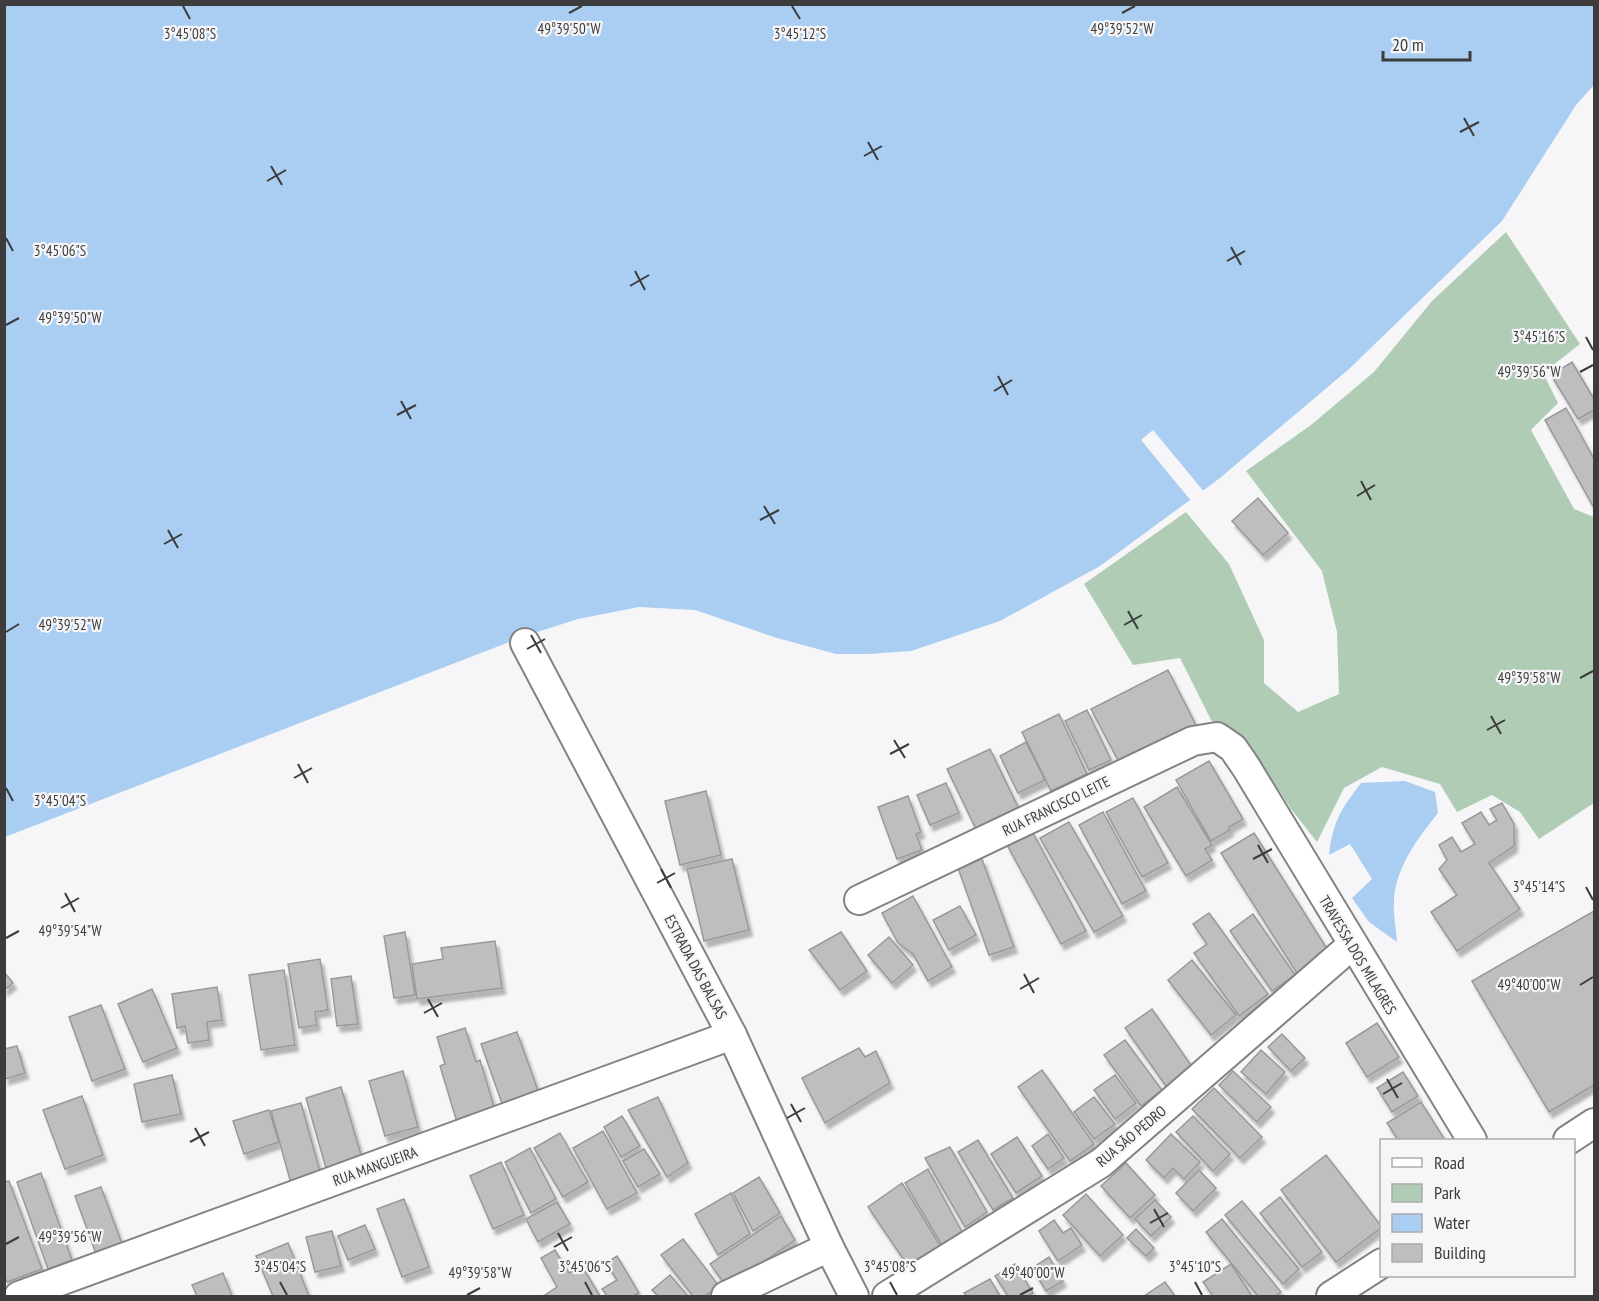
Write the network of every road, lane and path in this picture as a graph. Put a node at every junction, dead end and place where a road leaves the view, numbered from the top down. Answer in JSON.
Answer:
{"nodes":[{"id":1,"x":525,"y":643,"type":"dead end"},
{"id":2,"x":1246,"y":768,"type":"joint"},
{"id":3,"x":859,"y":900,"type":"dead end"},
{"id":4,"x":1352,"y":945,"type":"junction"},
{"id":5,"x":732,"y":1035,"type":"junction"},
{"id":6,"x":1594,"y":1124,"type":"edge"},
{"id":7,"x":1471,"y":1139,"type":"edge"},
{"id":8,"x":1570,"y":1139,"type":"edge"},
{"id":9,"x":829,"y":1247,"type":"junction"},
{"id":10,"x":1380,"y":1264,"type":"edge"},
{"id":11,"x":19,"y":1296,"type":"edge"},
{"id":12,"x":726,"y":1296,"type":"edge"},
{"id":13,"x":854,"y":1296,"type":"edge"},
{"id":14,"x":887,"y":1296,"type":"edge"},
{"id":15,"x":1331,"y":1296,"type":"edge"}],
"edges":[{"from":1,"to":5,"type":"street","name":"ESTRADA DAS BALSAS"},
{"from":2,"to":3,"type":"street","name":"RUA FRANCISCO LEITE"},
{"from":2,"to":4,"type":"street","name":"TRAVESSA DOS MILAGRES"},
{"from":4,"to":7,"type":"street","name":"TRAVESSA DOS MILAGRES"},
{"from":4,"to":14,"type":"street","name":"RUA SÃO PEDRO"},
{"from":5,"to":9,"type":"street","name":"ESTRADA DAS BALSAS"},
{"from":5,"to":11,"type":"street","name":"RUA MANGUEIRA"},
{"from":6,"to":8,"type":"street"},
{"from":9,"to":12,"type":"street"},
{"from":9,"to":13,"type":"street","name":"ESTRADA DAS BALSAS"},
{"from":10,"to":15,"type":"street"}]}
